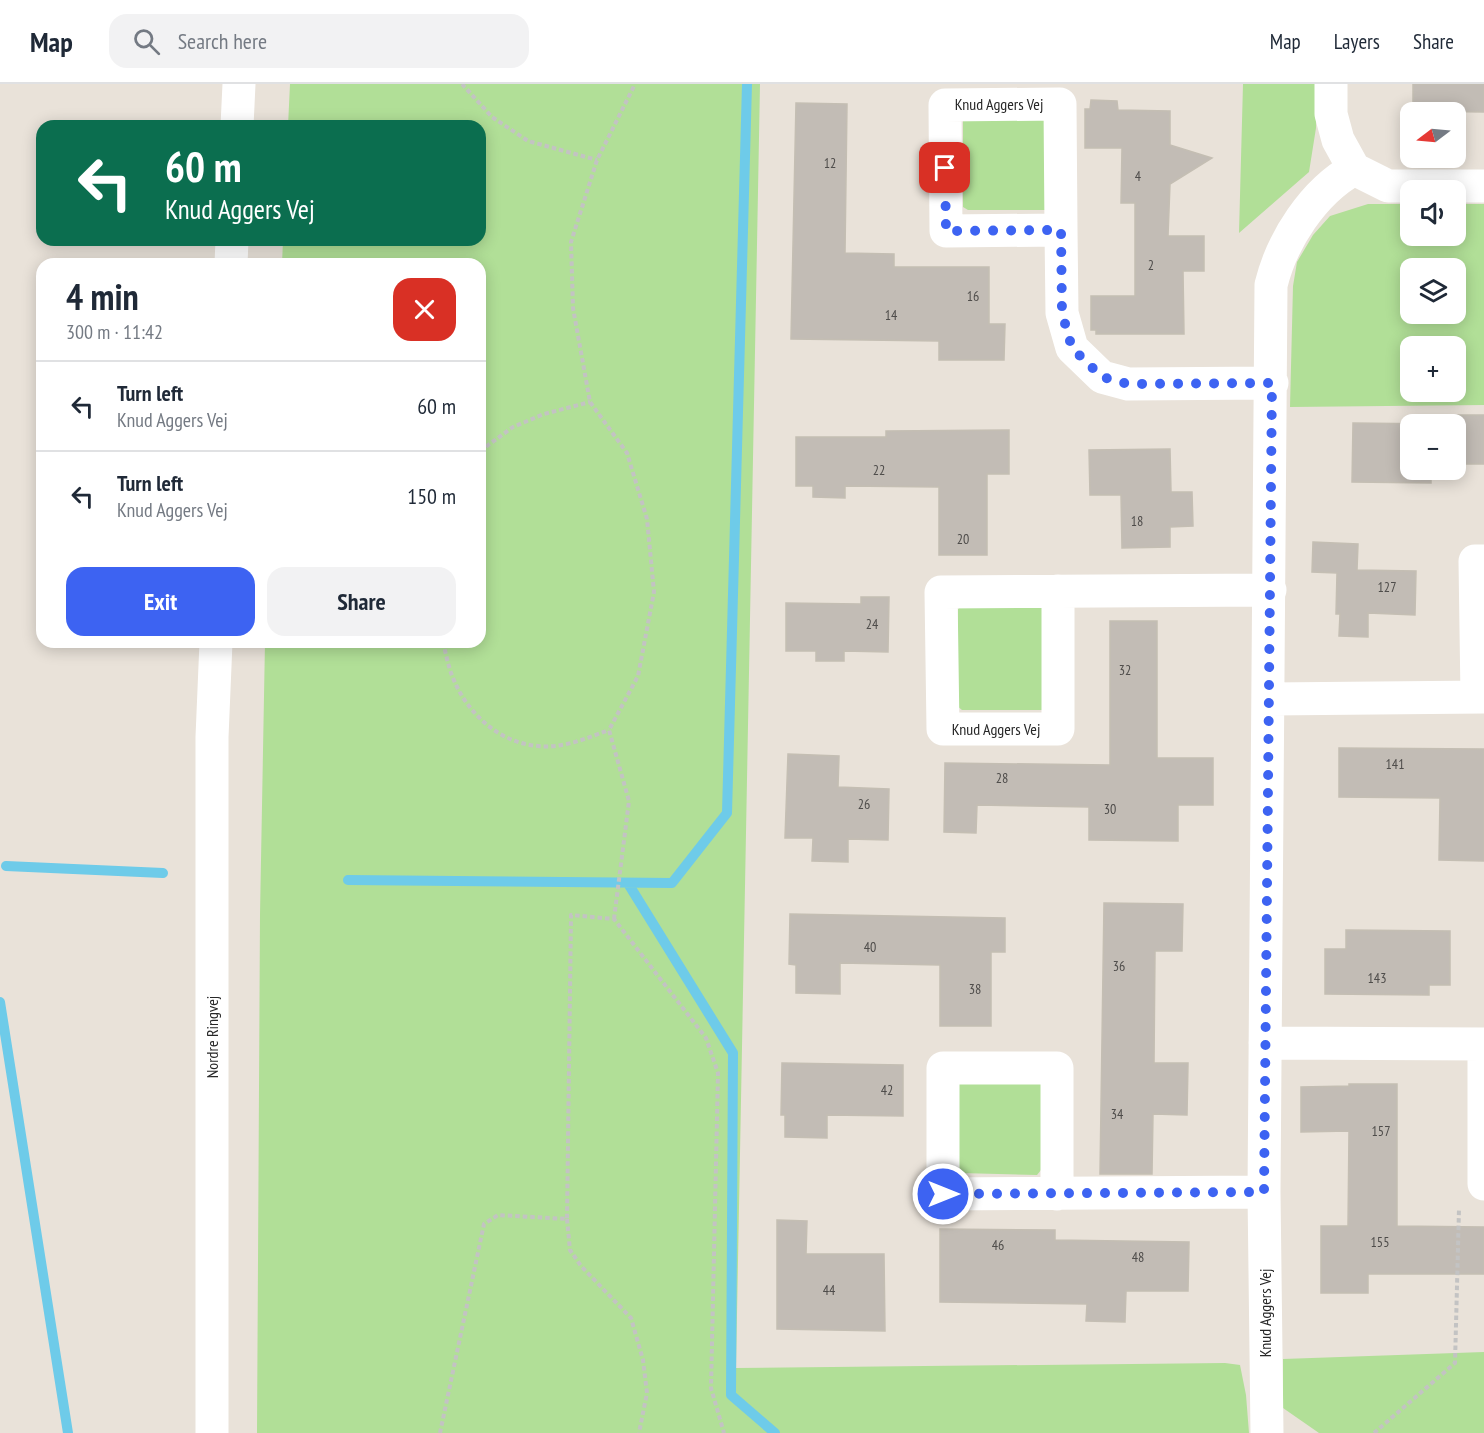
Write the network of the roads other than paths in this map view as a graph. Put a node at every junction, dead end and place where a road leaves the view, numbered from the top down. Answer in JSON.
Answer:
{"nodes":[{"id":1,"x":238,"y":84,"type":"edge"},
{"id":2,"x":1331,"y":84,"type":"edge"},
{"id":3,"x":237,"y":120,"type":"edge"},
{"id":4,"x":1354,"y":169,"type":"junction"},
{"id":5,"x":1484,"y":186,"type":"edge"},
{"id":6,"x":1061,"y":230,"type":"junction"},
{"id":7,"x":1272,"y":383,"type":"junction"},
{"id":8,"x":1484,"y":561,"type":"edge"},
{"id":9,"x":1270,"y":590,"type":"junction"},
{"id":10,"x":1058,"y":591,"type":"junction"},
{"id":11,"x":216,"y":648,"type":"edge"},
{"id":12,"x":1480,"y":697,"type":"edge"},
{"id":13,"x":1268,"y":699,"type":"junction"},
{"id":14,"x":1265,"y":1042,"type":"junction"},
{"id":15,"x":1484,"y":1044,"type":"edge"},
{"id":16,"x":1484,"y":1053,"type":"edge"},
{"id":17,"x":1484,"y":1184,"type":"edge"},
{"id":18,"x":1264,"y":1192,"type":"junction"},
{"id":19,"x":1057,"y":1194,"type":"junction"},
{"id":20,"x":212,"y":1433,"type":"edge"},
{"id":21,"x":1267,"y":1433,"type":"edge"}],
"edges":[{"from":1,"to":3,"type":"street"},
{"from":2,"to":4,"type":"street"},
{"from":4,"to":5,"type":"street"},
{"from":4,"to":7,"type":"street","name":"Knud Aggers Vej"},
{"from":6,"to":6,"type":"street","name":"Knud Aggers Vej"},
{"from":6,"to":7,"type":"street","name":"Knud Aggers Vej"},
{"from":7,"to":9,"type":"street","name":"Knud Aggers Vej"},
{"from":8,"to":12,"type":"street"},
{"from":9,"to":10,"type":"street","name":"Knud Aggers Vej"},
{"from":9,"to":13,"type":"street","name":"Knud Aggers Vej"},
{"from":10,"to":10,"type":"street","name":"Knud Aggers Vej"},
{"from":11,"to":20,"type":"street","name":"Nordre Ringvej"},
{"from":12,"to":13,"type":"street"},
{"from":13,"to":14,"type":"street","name":"Knud Aggers Vej"},
{"from":14,"to":15,"type":"street"},
{"from":14,"to":18,"type":"street","name":"Knud Aggers Vej"},
{"from":16,"to":17,"type":"street"},
{"from":18,"to":19,"type":"street"},
{"from":18,"to":21,"type":"street","name":"Knud Aggers Vej"},
{"from":19,"to":19,"type":"street"}]}
